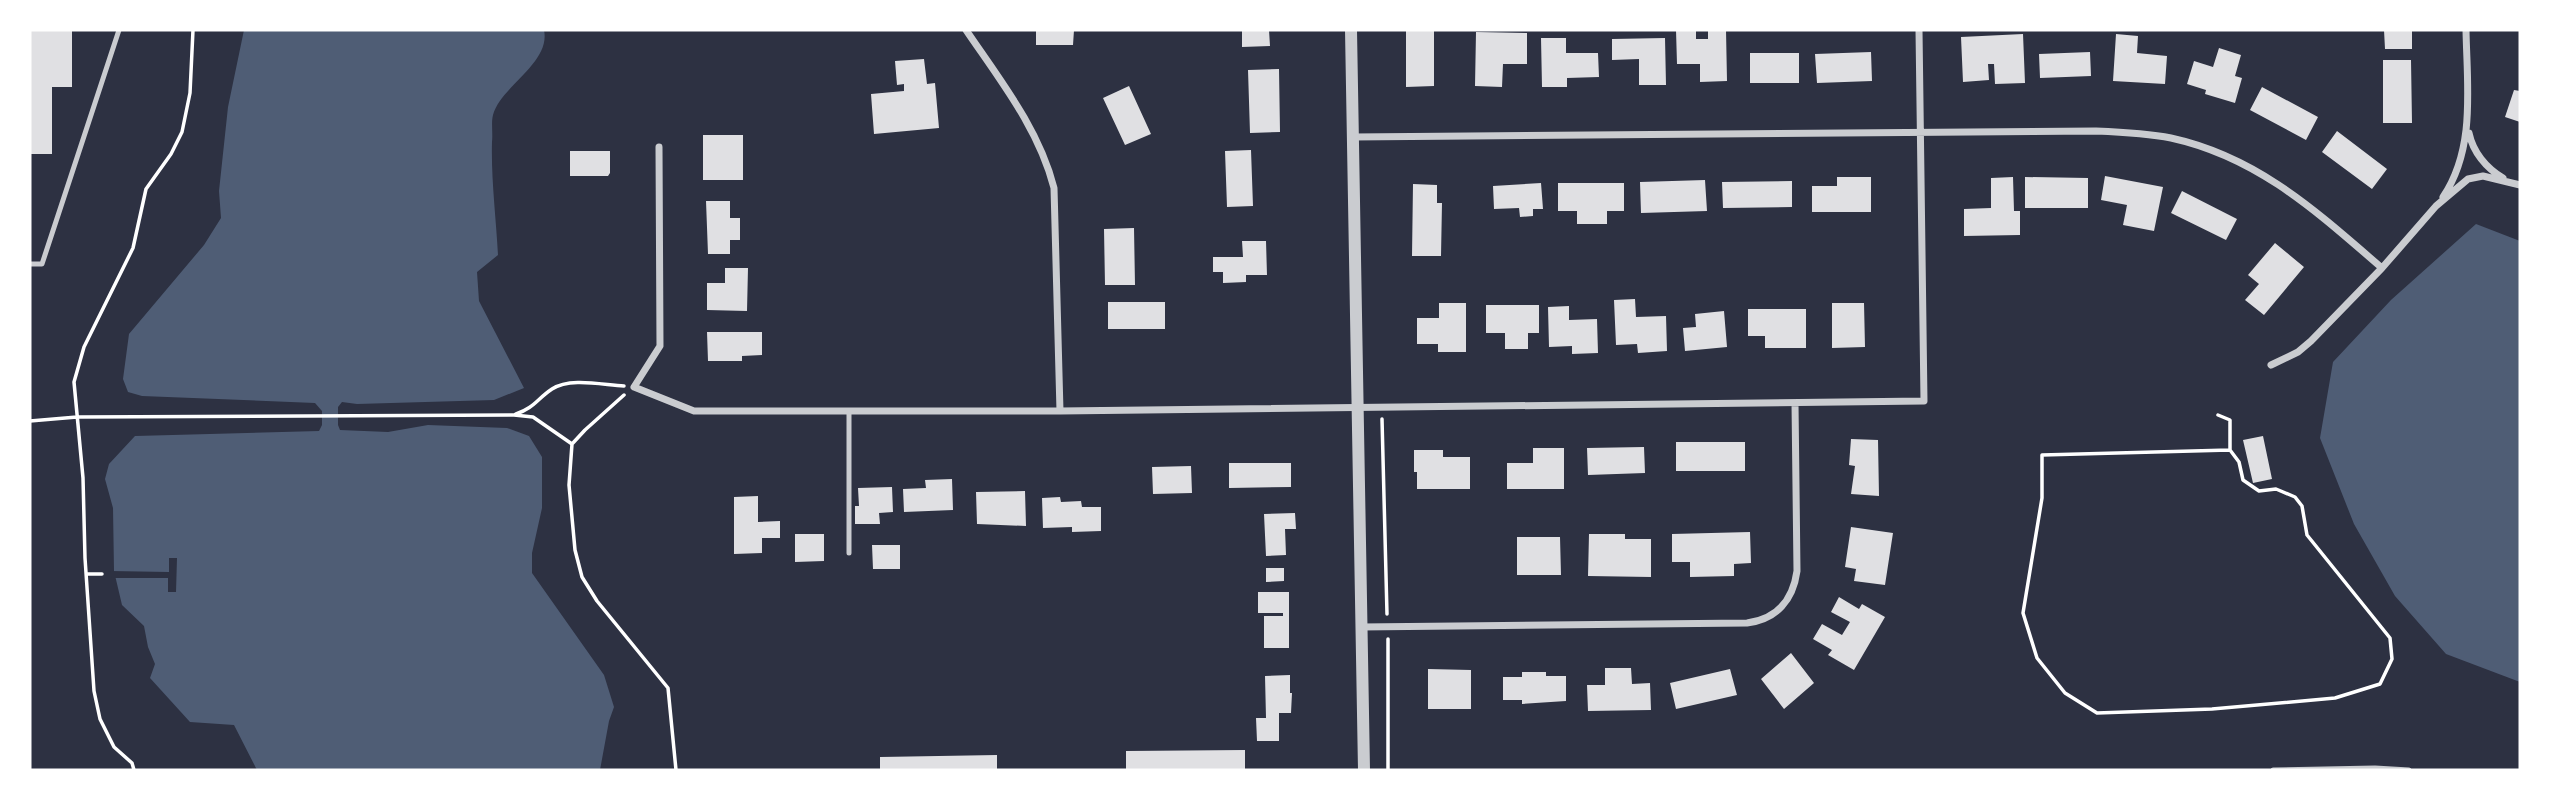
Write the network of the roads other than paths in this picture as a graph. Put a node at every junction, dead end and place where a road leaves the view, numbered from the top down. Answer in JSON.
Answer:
{"nodes":[{"id":1,"x":119,"y":30,"type":"edge"},
{"id":2,"x":966,"y":30,"type":"edge"},
{"id":3,"x":1351,"y":30,"type":"edge"},
{"id":4,"x":1919,"y":30,"type":"edge"},
{"id":5,"x":2466,"y":30,"type":"edge"},
{"id":6,"x":2467,"y":119,"type":"junction"},
{"id":7,"x":1920,"y":132,"type":"junction"},
{"id":8,"x":1353,"y":137,"type":"junction"},
{"id":9,"x":659,"y":147,"type":"dead end"},
{"id":10,"x":2518,"y":185,"type":"edge"},
{"id":11,"x":2436,"y":206,"type":"junction"},
{"id":12,"x":30,"y":264,"type":"edge"},
{"id":13,"x":2382,"y":268,"type":"junction"},
{"id":14,"x":2271,"y":365,"type":"dead end"},
{"id":15,"x":1795,"y":403,"type":"junction"},
{"id":16,"x":1357,"y":408,"type":"junction"},
{"id":17,"x":849,"y":411,"type":"junction"},
{"id":18,"x":1060,"y":411,"type":"junction"},
{"id":19,"x":849,"y":554,"type":"dead end"},
{"id":20,"x":1361,"y":626,"type":"junction"},
{"id":21,"x":1364,"y":770,"type":"edge"},
{"id":22,"x":2273,"y":770,"type":"edge"},
{"id":23,"x":2409,"y":770,"type":"edge"}],
"edges":[{"from":1,"to":12,"type":"lane"},
{"from":2,"to":18,"type":"street"},
{"from":3,"to":8,"type":"street"},
{"from":4,"to":7,"type":"street"},
{"from":5,"to":6,"type":"street"},
{"from":6,"to":10,"type":"street"},
{"from":6,"to":11,"type":"street"},
{"from":7,"to":8,"type":"street"},
{"from":7,"to":13,"type":"street"},
{"from":7,"to":15,"type":"street"},
{"from":8,"to":16,"type":"street"},
{"from":9,"to":17,"type":"street"},
{"from":10,"to":11,"type":"street"},
{"from":11,"to":13,"type":"street"},
{"from":13,"to":14,"type":"street"},
{"from":15,"to":16,"type":"street"},
{"from":15,"to":20,"type":"street"},
{"from":16,"to":18,"type":"street"},
{"from":16,"to":20,"type":"street"},
{"from":17,"to":18,"type":"street"},
{"from":17,"to":19,"type":"lane"},
{"from":20,"to":21,"type":"street"},
{"from":22,"to":23,"type":"lane"}]}
